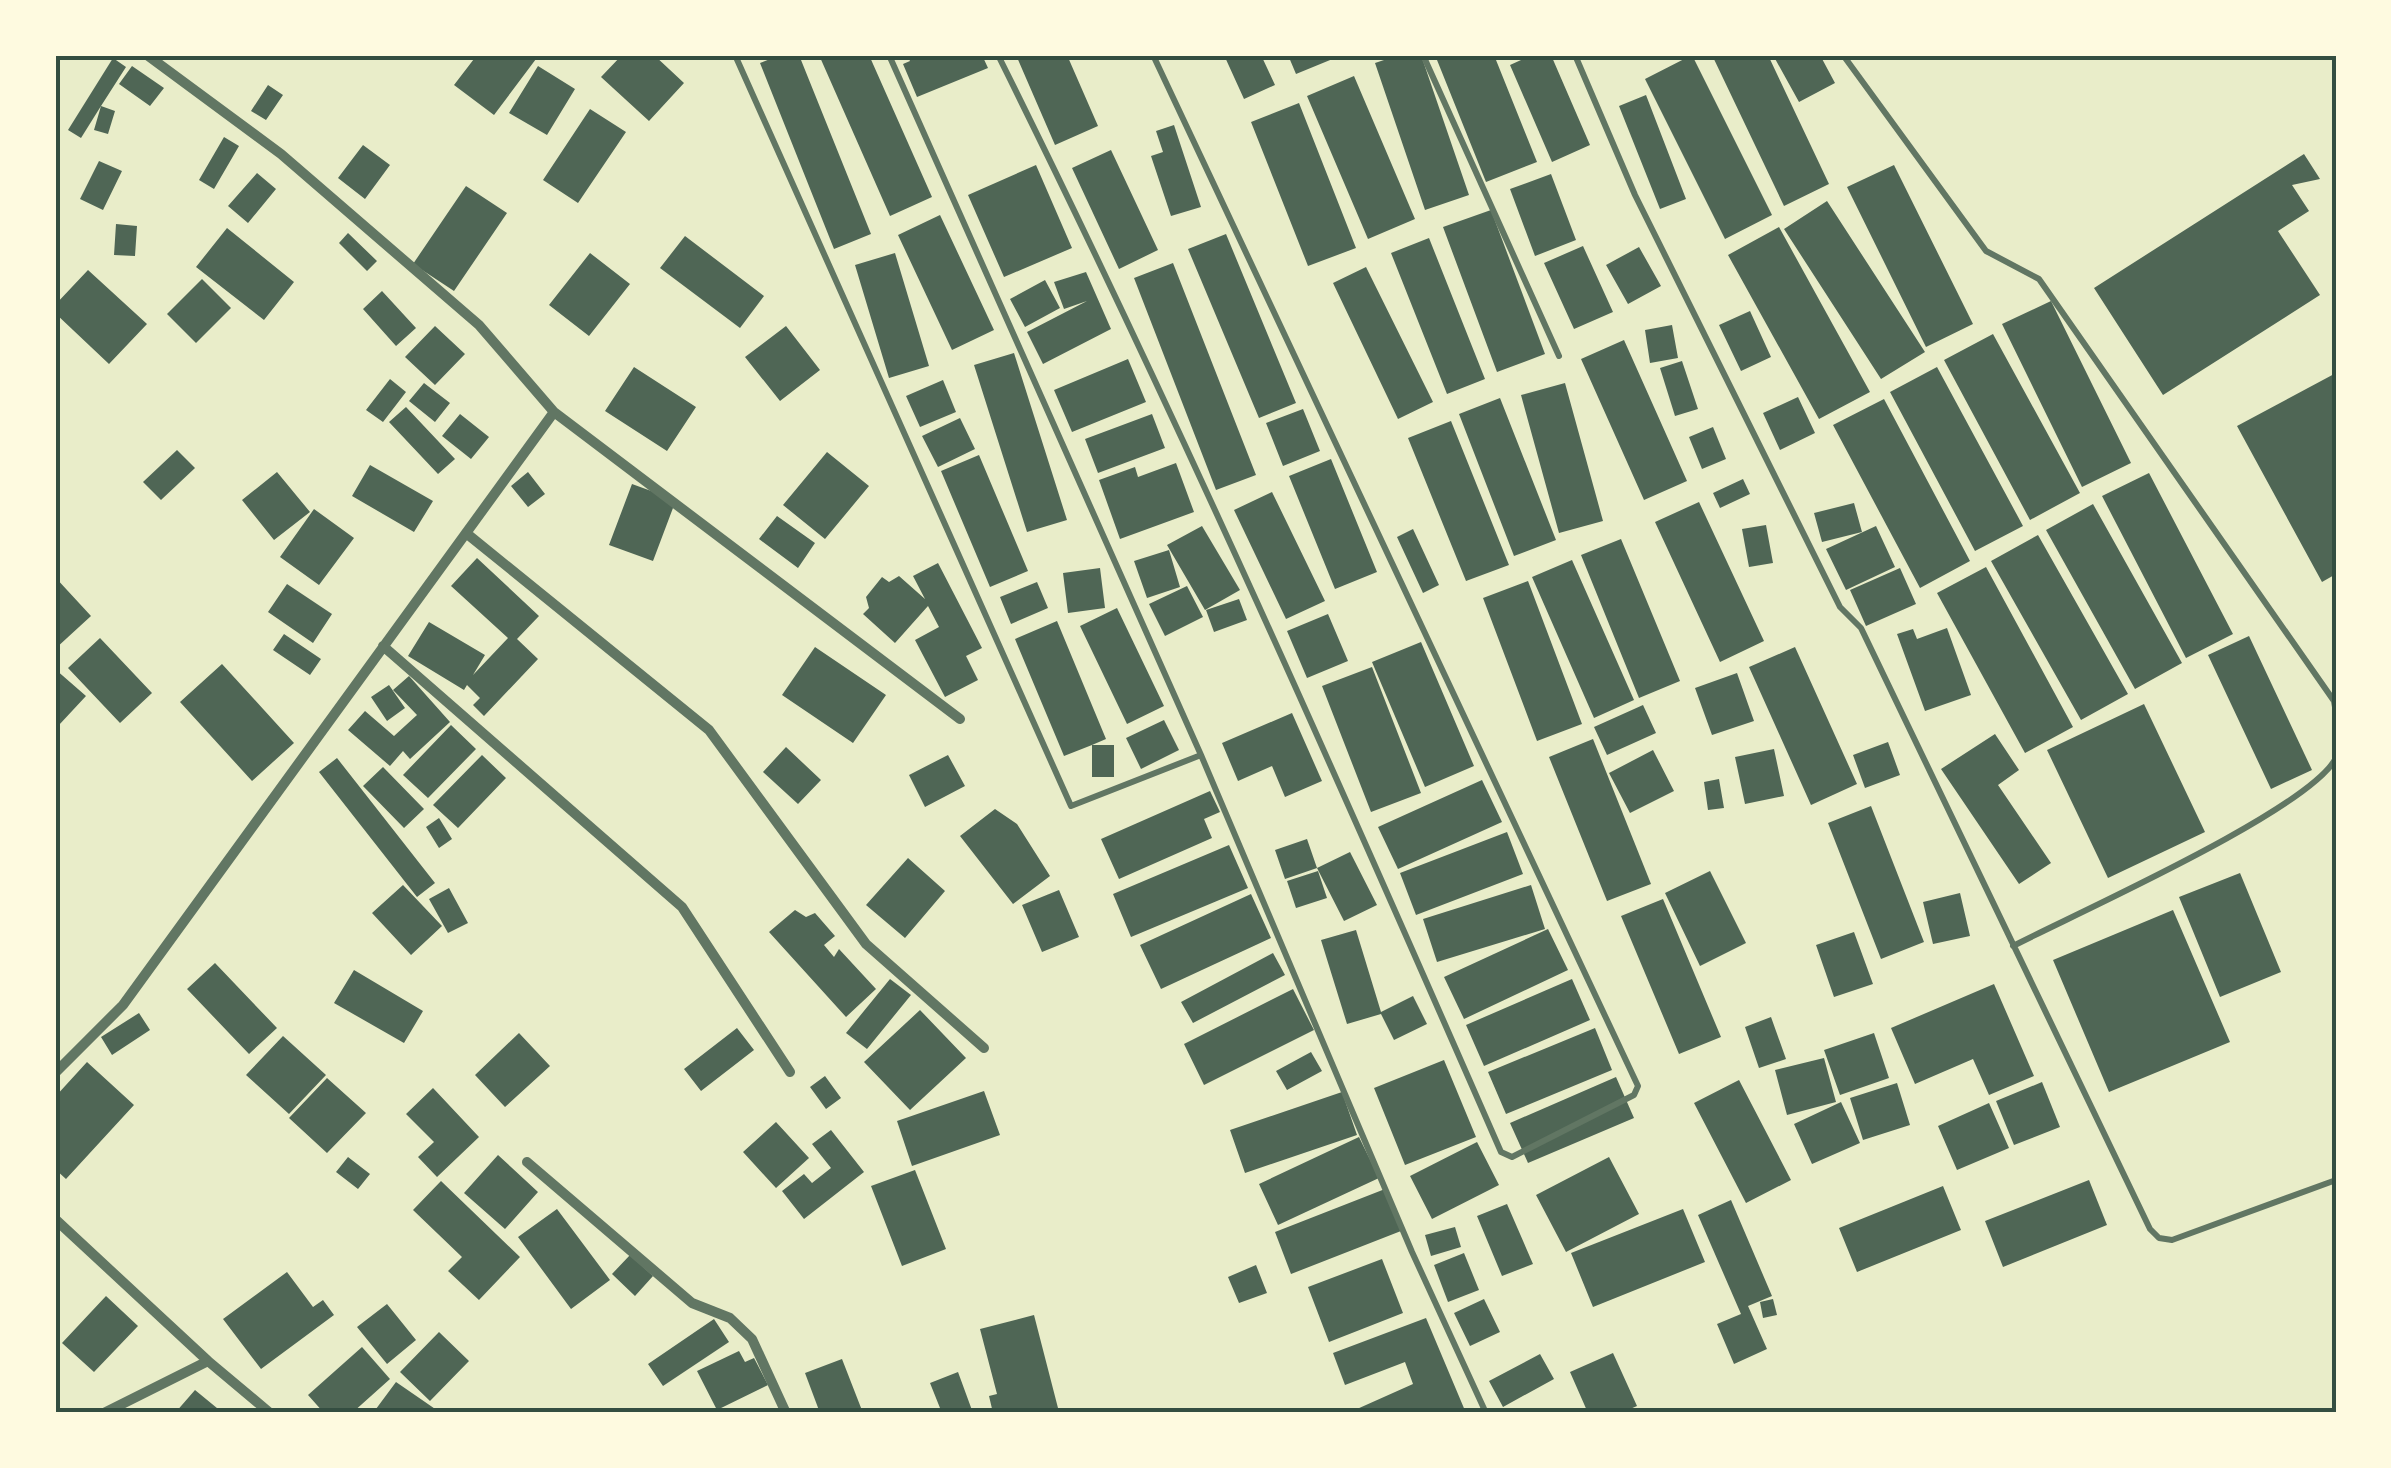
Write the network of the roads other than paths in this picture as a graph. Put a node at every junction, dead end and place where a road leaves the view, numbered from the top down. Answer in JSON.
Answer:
{"nodes":[{"id":1,"x":148,"y":55,"type":"edge"},
{"id":2,"x":735,"y":55,"type":"edge"},
{"id":3,"x":889,"y":55,"type":"edge"},
{"id":4,"x":998,"y":55,"type":"edge"},
{"id":5,"x":1154,"y":55,"type":"edge"},
{"id":6,"x":1424,"y":55,"type":"edge"},
{"id":7,"x":1575,"y":55,"type":"edge"},
{"id":8,"x":1843,"y":55,"type":"edge"},
{"id":9,"x":1559,"y":356,"type":"dead end"},
{"id":10,"x":554,"y":412,"type":"junction"},
{"id":11,"x":466,"y":533,"type":"junction"},
{"id":12,"x":384,"y":646,"type":"junction"},
{"id":13,"x":2335,"y":702,"type":"edge"},
{"id":14,"x":2336,"y":713,"type":"edge"},
{"id":15,"x":960,"y":719,"type":"dead end"},
{"id":16,"x":1201,"y":755,"type":"junction"},
{"id":17,"x":2336,"y":758,"type":"edge"},
{"id":18,"x":2013,"y":946,"type":"junction"},
{"id":19,"x":984,"y":1048,"type":"dead end"},
{"id":20,"x":790,"y":1072,"type":"dead end"},
{"id":21,"x":55,"y":1073,"type":"edge"},
{"id":22,"x":527,"y":1162,"type":"dead end"},
{"id":23,"x":2336,"y":1180,"type":"edge"},
{"id":24,"x":55,"y":1219,"type":"edge"},
{"id":25,"x":208,"y":1361,"type":"junction"},
{"id":26,"x":104,"y":1413,"type":"edge"},
{"id":27,"x":270,"y":1413,"type":"edge"},
{"id":28,"x":786,"y":1413,"type":"edge"},
{"id":29,"x":1486,"y":1413,"type":"edge"}],
"edges":[{"from":1,"to":10,"type":"street"},
{"from":2,"to":16,"type":"lane"},
{"from":3,"to":16,"type":"lane"},
{"from":4,"to":5,"type":"lane"},
{"from":6,"to":9,"type":"lane"},
{"from":7,"to":18,"type":"lane"},
{"from":8,"to":13,"type":"lane"},
{"from":10,"to":11,"type":"street"},
{"from":10,"to":15,"type":"street"},
{"from":11,"to":12,"type":"street"},
{"from":11,"to":19,"type":"street"},
{"from":12,"to":20,"type":"street"},
{"from":12,"to":21,"type":"street"},
{"from":13,"to":14,"type":"lane"},
{"from":16,"to":29,"type":"lane"},
{"from":17,"to":18,"type":"lane"},
{"from":18,"to":23,"type":"lane"},
{"from":22,"to":28,"type":"street"},
{"from":24,"to":25,"type":"street"},
{"from":25,"to":26,"type":"street"},
{"from":25,"to":27,"type":"street"}]}
